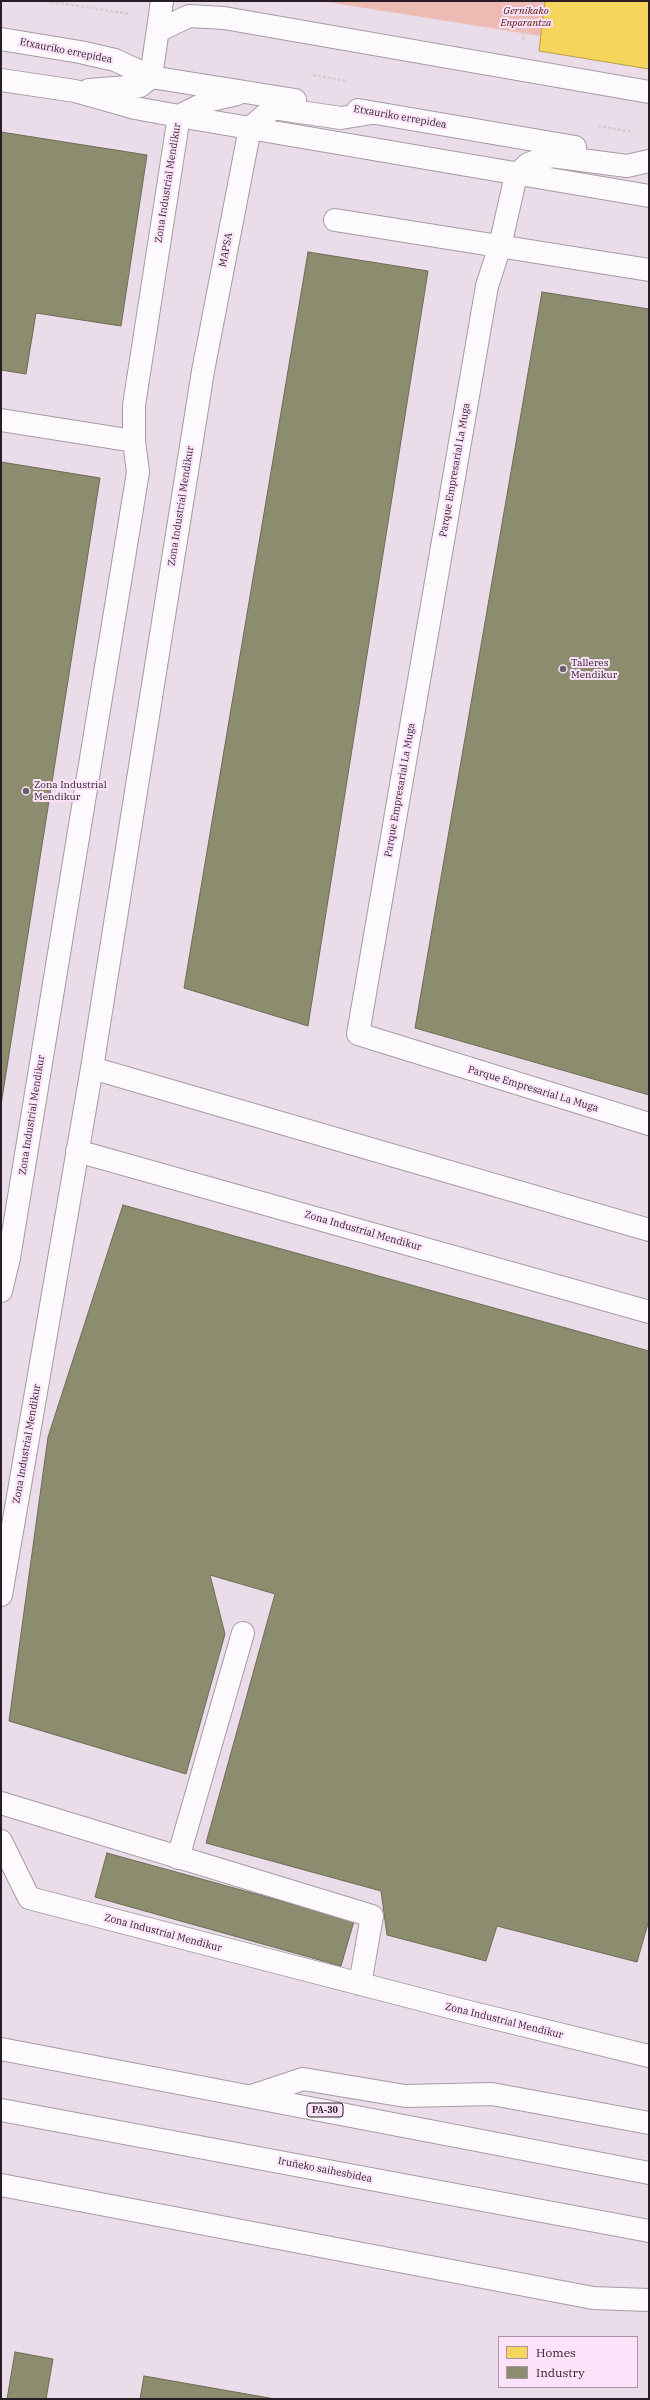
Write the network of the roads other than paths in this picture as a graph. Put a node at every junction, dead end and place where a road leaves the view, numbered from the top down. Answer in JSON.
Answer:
{"nodes":[{"id":1,"x":162,"y":1,"type":"edge"},
{"id":2,"x":1,"y":39,"type":"edge"},
{"id":3,"x":157,"y":39,"type":"junction"},
{"id":4,"x":151,"y":77,"type":"junction"},
{"id":5,"x":1,"y":80,"type":"edge"},
{"id":6,"x":75,"y":91,"type":"junction"},
{"id":7,"x":244,"y":92,"type":"junction"},
{"id":8,"x":649,"y":92,"type":"edge"},
{"id":9,"x":372,"y":113,"type":"junction"},
{"id":10,"x":179,"y":116,"type":"junction"},
{"id":11,"x":250,"y":128,"type":"junction"},
{"id":12,"x":649,"y":160,"type":"edge"},
{"id":13,"x":516,"y":175,"type":"junction"},
{"id":14,"x":649,"y":196,"type":"edge"},
{"id":15,"x":335,"y":220,"type":"dead end"},
{"id":16,"x":500,"y":246,"type":"junction"},
{"id":17,"x":649,"y":270,"type":"edge"},
{"id":18,"x":203,"y":371,"type":"joint"},
{"id":19,"x":1,"y":420,"type":"edge"},
{"id":20,"x":134,"y":441,"type":"junction"},
{"id":21,"x":92,"y":1068,"type":"junction"},
{"id":22,"x":649,"y":1124,"type":"edge"},
{"id":23,"x":77,"y":1151,"type":"junction"},
{"id":24,"x":649,"y":1230,"type":"edge"},
{"id":25,"x":1,"y":1291,"type":"edge"},
{"id":26,"x":649,"y":1312,"type":"edge"},
{"id":27,"x":1,"y":1595,"type":"edge"},
{"id":28,"x":243,"y":1633,"type":"dead end"},
{"id":29,"x":1,"y":1803,"type":"edge"},
{"id":30,"x":1,"y":1841,"type":"edge"},
{"id":31,"x":178,"y":1858,"type":"junction"},
{"id":32,"x":360,"y":1984,"type":"junction"},
{"id":33,"x":1,"y":2049,"type":"edge"},
{"id":34,"x":649,"y":2056,"type":"edge"},
{"id":35,"x":252,"y":2096,"type":"junction"},
{"id":36,"x":1,"y":2110,"type":"edge"},
{"id":37,"x":649,"y":2123,"type":"edge"},
{"id":38,"x":649,"y":2173,"type":"edge"},
{"id":39,"x":1,"y":2185,"type":"edge"},
{"id":40,"x":649,"y":2231,"type":"edge"},
{"id":41,"x":649,"y":2300,"type":"edge"}],
"edges":[{"from":1,"to":3,"type":"main road"},
{"from":2,"to":4,"type":"main road","name":"Etxauriko errepidea"},
{"from":3,"to":4,"type":"main road"},
{"from":3,"to":8,"type":"main road"},
{"from":4,"to":6,"type":"main road"},
{"from":4,"to":7,"type":"main road","name":"Etxauriko errepidea"},
{"from":5,"to":6,"type":"main road"},
{"from":6,"to":10,"type":"main road"},
{"from":7,"to":9,"type":"main road","name":"Etxauriko errepidea"},
{"from":7,"to":10,"type":"main road"},
{"from":9,"to":11,"type":"main road"},
{"from":9,"to":12,"type":"main road","name":"Etxauriko errepidea"},
{"from":10,"to":11,"type":"main road"},
{"from":10,"to":20,"type":"main road","name":"Zona Industrial Mendikur"},
{"from":11,"to":13,"type":"main road"},
{"from":11,"to":18,"type":"main road","name":"MAPSA"},
{"from":12,"to":13,"type":"main road","name":"Etxauriko errepidea"},
{"from":13,"to":14,"type":"main road"},
{"from":13,"to":16,"type":"main road","name":"Parque Empresarial La Muga"},
{"from":15,"to":16,"type":"main road"},
{"from":16,"to":17,"type":"main road"},
{"from":16,"to":22,"type":"main road","name":"Parque Empresarial La Muga"},
{"from":18,"to":21,"type":"main road","name":"Zona Industrial Mendikur"},
{"from":19,"to":20,"type":"main road"},
{"from":20,"to":25,"type":"main road","name":"Zona Industrial Mendikur"},
{"from":21,"to":23,"type":"main road","name":"Zona Industrial Mendikur"},
{"from":21,"to":24,"type":"main road"},
{"from":23,"to":26,"type":"main road","name":"Zona Industrial Mendikur"},
{"from":23,"to":27,"type":"main road","name":"Zona Industrial Mendikur"},
{"from":28,"to":31,"type":"main road"},
{"from":29,"to":31,"type":"main road"},
{"from":30,"to":32,"type":"main road","name":"Zona Industrial Mendikur"},
{"from":31,"to":32,"type":"main road"},
{"from":32,"to":34,"type":"main road","name":"Zona Industrial Mendikur"},
{"from":33,"to":35,"type":"main road","number":"PA-30"},
{"from":35,"to":37,"type":"main road"},
{"from":35,"to":38,"type":"main road","number":"PA-30"},
{"from":36,"to":40,"type":"main road","name":"Iruñeko saihesbidea"},
{"from":39,"to":41,"type":"main road"}]}
